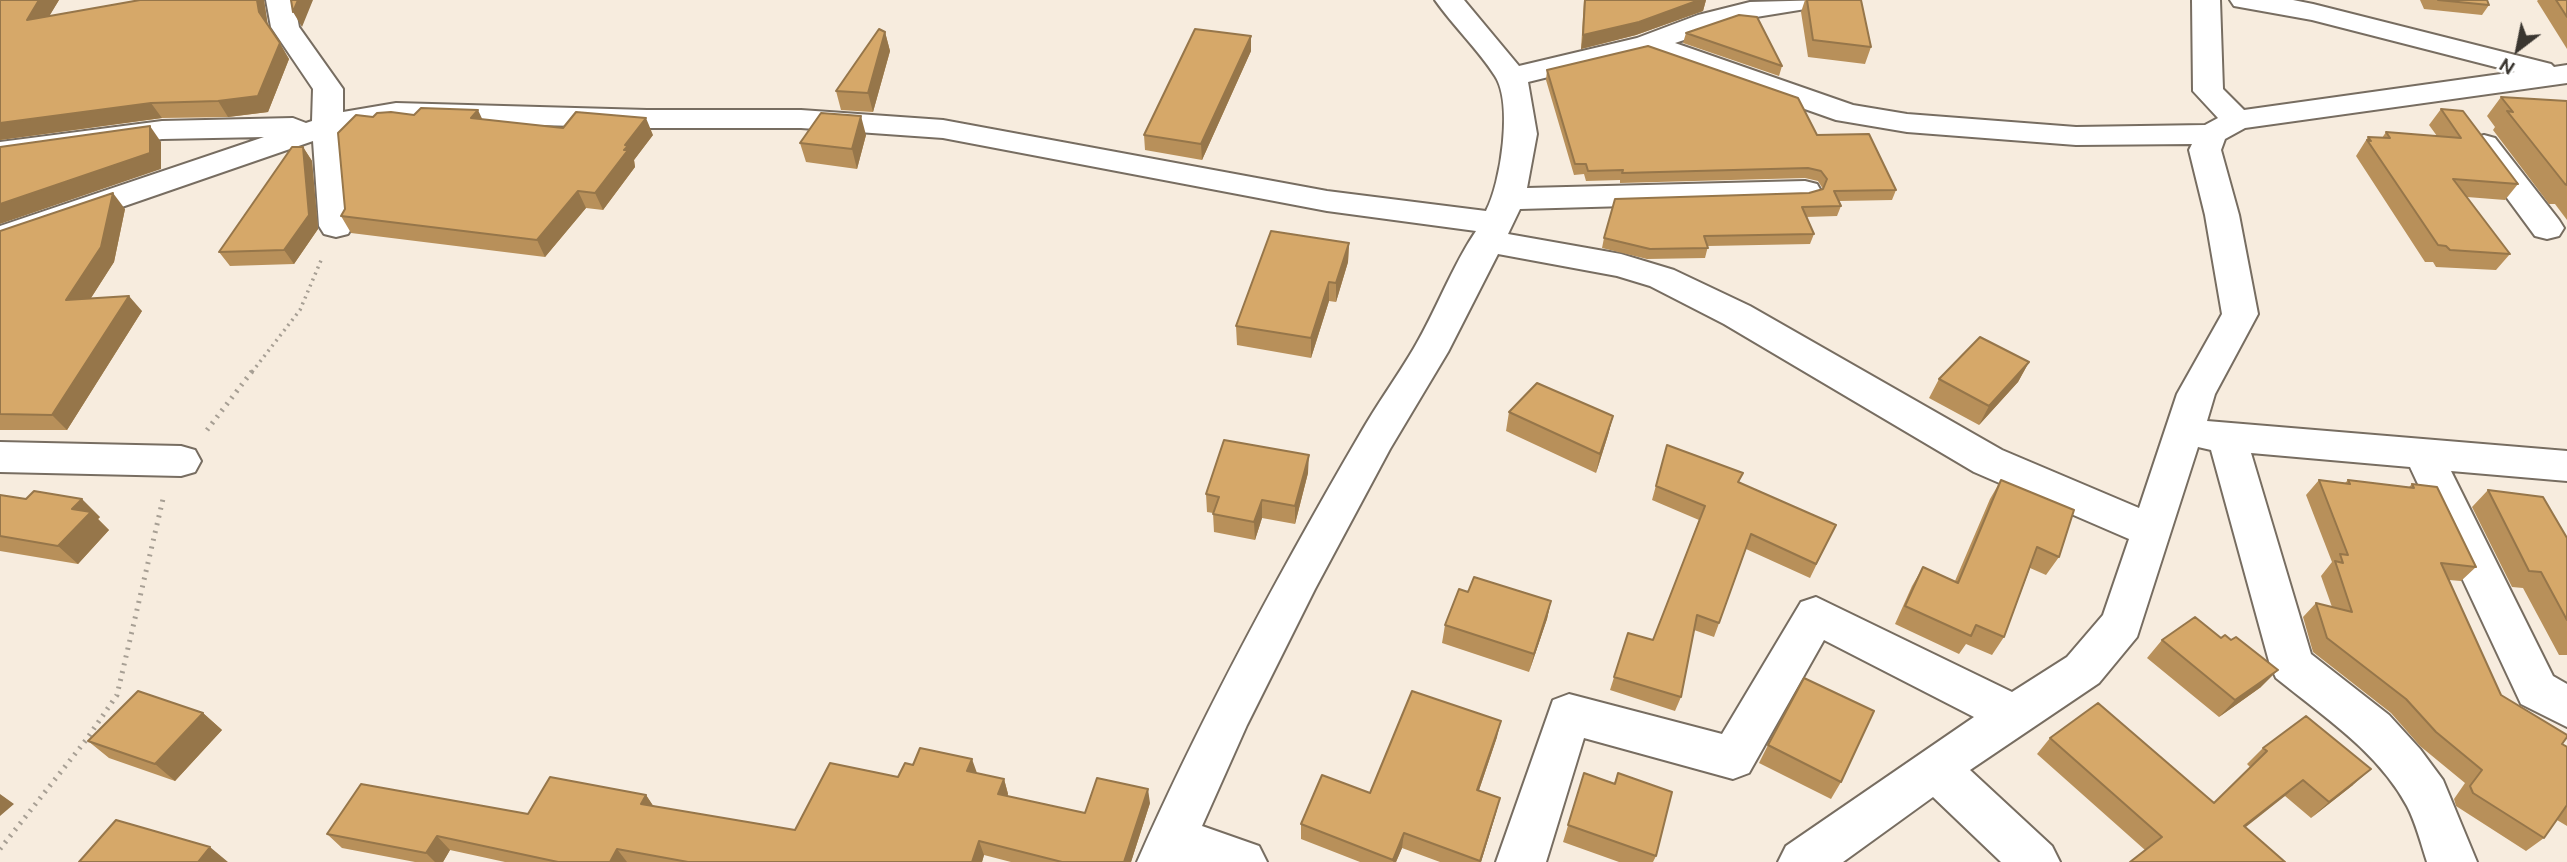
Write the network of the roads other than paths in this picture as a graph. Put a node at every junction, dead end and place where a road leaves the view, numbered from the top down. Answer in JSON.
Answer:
{"nodes":[{"id":1,"x":280,"y":0,"type":"edge"},
{"id":2,"x":1449,"y":0,"type":"edge"},
{"id":3,"x":1814,"y":0,"type":"edge"},
{"id":4,"x":2206,"y":0,"type":"edge"},
{"id":5,"x":2244,"y":0,"type":"edge"},
{"id":6,"x":1647,"y":44,"type":"junction"},
{"id":7,"x":2562,"y":74,"type":"edge"},
{"id":8,"x":1512,"y":77,"type":"junction"},
{"id":9,"x":2442,"y":91,"type":"junction"},
{"id":10,"x":327,"y":127,"type":"junction"},
{"id":11,"x":2224,"y":127,"type":"junction"},
{"id":12,"x":0,"y":152,"type":"edge"},
{"id":13,"x":1805,"y":191,"type":"edge"},
{"id":14,"x":1496,"y":221,"type":"junction"},
{"id":15,"x":335,"y":226,"type":"road end"},
{"id":16,"x":2547,"y":228,"type":"dead end"},
{"id":17,"x":0,"y":238,"type":"edge"},
{"id":18,"x":2206,"y":435,"type":"junction"},
{"id":19,"x":2422,"y":452,"type":"junction"},
{"id":20,"x":0,"y":457,"type":"edge"},
{"id":21,"x":181,"y":461,"type":"road end"},
{"id":22,"x":2567,"y":466,"type":"edge"},
{"id":23,"x":2152,"y":531,"type":"junction"},
{"id":24,"x":2567,"y":707,"type":"edge"},
{"id":25,"x":2013,"y":715,"type":"junction"},
{"id":26,"x":1935,"y":768,"type":"junction"},
{"id":27,"x":1166,"y":851,"type":"edge"},
{"id":28,"x":1242,"y":862,"type":"edge"},
{"id":29,"x":1521,"y":862,"type":"edge"},
{"id":30,"x":1803,"y":862,"type":"edge"},
{"id":31,"x":2035,"y":862,"type":"edge"},
{"id":32,"x":2452,"y":862,"type":"edge"}],
"edges":[{"from":1,"to":10,"type":"street"},
{"from":2,"to":8,"type":"street"},
{"from":3,"to":6,"type":"street"},
{"from":4,"to":11,"type":"street"},
{"from":5,"to":7,"type":"street"},
{"from":6,"to":8,"type":"street"},
{"from":6,"to":11,"type":"street"},
{"from":7,"to":9,"type":"street"},
{"from":8,"to":14,"type":"street"},
{"from":9,"to":11,"type":"street"},
{"from":9,"to":16,"type":"street"},
{"from":10,"to":12,"type":"street"},
{"from":10,"to":14,"type":"street"},
{"from":10,"to":15,"type":"street"},
{"from":10,"to":17,"type":"street"},
{"from":11,"to":18,"type":"street"},
{"from":13,"to":14,"type":"street"},
{"from":14,"to":23,"type":"street"},
{"from":14,"to":27,"type":"street"},
{"from":18,"to":19,"type":"street"},
{"from":18,"to":23,"type":"street"},
{"from":18,"to":32,"type":"street"},
{"from":19,"to":22,"type":"street"},
{"from":19,"to":24,"type":"street"},
{"from":20,"to":21,"type":"street"},
{"from":23,"to":25,"type":"street"},
{"from":25,"to":26,"type":"street"},
{"from":25,"to":29,"type":"street"},
{"from":26,"to":30,"type":"street"},
{"from":26,"to":31,"type":"street"},
{"from":27,"to":28,"type":"street"}]}
